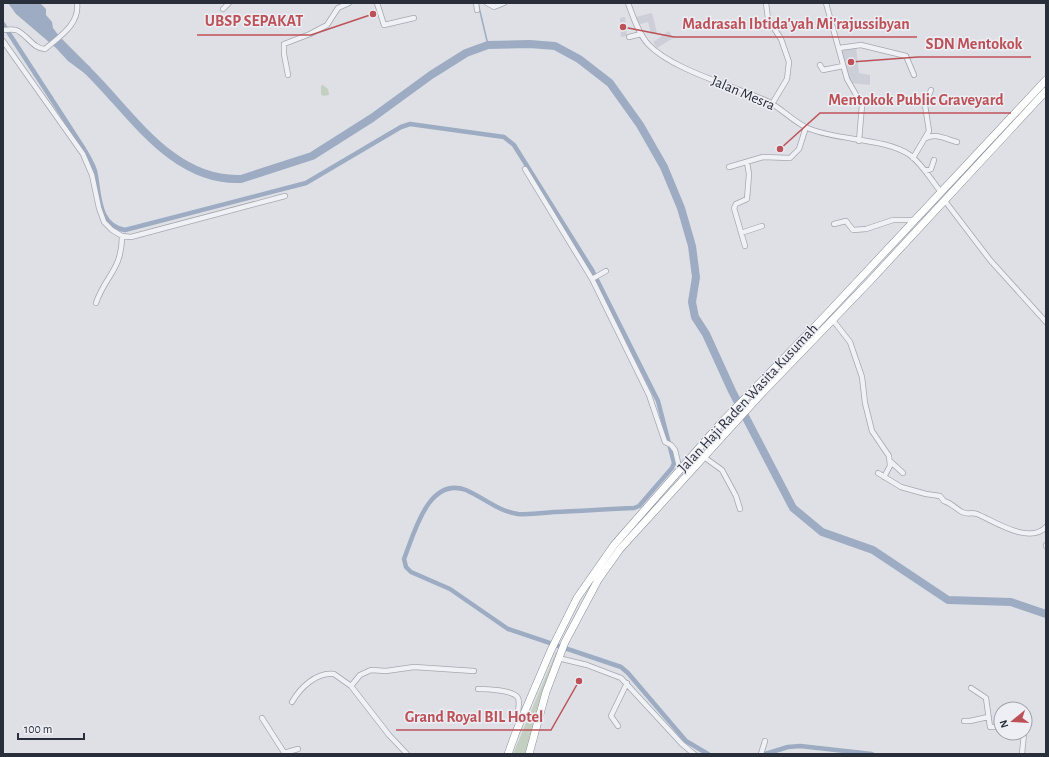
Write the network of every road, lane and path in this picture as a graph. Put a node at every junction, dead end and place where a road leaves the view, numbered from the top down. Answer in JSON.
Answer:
{"nodes":[{"id":1,"x":77,"y":3,"type":"edge"},
{"id":2,"x":229,"y":3,"type":"edge"},
{"id":3,"x":349,"y":3,"type":"edge"},
{"id":4,"x":377,"y":3,"type":"edge"},
{"id":5,"x":476,"y":3,"type":"edge"},
{"id":6,"x":487,"y":3,"type":"edge"},
{"id":7,"x":504,"y":3,"type":"edge"},
{"id":8,"x":628,"y":3,"type":"edge"},
{"id":9,"x":766,"y":3,"type":"edge"},
{"id":10,"x":826,"y":3,"type":"edge"},
{"id":11,"x":224,"y":9,"type":"dead end"},
{"id":12,"x":477,"y":10,"type":"dead end"},
{"id":13,"x":414,"y":18,"type":"dead end"},
{"id":14,"x":4,"y":30,"type":"edge"},
{"id":15,"x":641,"y":34,"type":"junction"},
{"id":16,"x":629,"y":38,"type":"dead end"},
{"id":17,"x":3,"y":41,"type":"edge"},
{"id":18,"x":839,"y":48,"type":"junction"},
{"id":19,"x":820,"y":65,"type":"dead end"},
{"id":20,"x":843,"y":66,"type":"junction"},
{"id":21,"x":288,"y":74,"type":"dead end"},
{"id":22,"x":914,"y":75,"type":"dead end"},
{"id":23,"x":1046,"y":80,"type":"edge"},
{"id":24,"x":931,"y":90,"type":"dead end"},
{"id":25,"x":1046,"y":91,"type":"edge"},
{"id":26,"x":772,"y":104,"type":"junction"},
{"id":27,"x":806,"y":127,"type":"junction"},
{"id":28,"x":925,"y":139,"type":"junction"},
{"id":29,"x":859,"y":141,"type":"junction"},
{"id":30,"x":957,"y":142,"type":"dead end"},
{"id":31,"x":984,"y":147,"type":"junction"},
{"id":32,"x":989,"y":152,"type":"junction"},
{"id":33,"x":913,"y":158,"type":"junction"},
{"id":34,"x":934,"y":160,"type":"dead end"},
{"id":35,"x":747,"y":162,"type":"junction"},
{"id":36,"x":729,"y":167,"type":"dead end"},
{"id":37,"x":525,"y":169,"type":"dead end"},
{"id":38,"x":925,"y":171,"type":"junction"},
{"id":39,"x":939,"y":191,"type":"junction"},
{"id":40,"x":285,"y":196,"type":"dead end"},
{"id":41,"x":945,"y":201,"type":"junction"},
{"id":42,"x":916,"y":220,"type":"junction"},
{"id":43,"x":834,"y":224,"type":"dead end"},
{"id":44,"x":762,"y":226,"type":"dead end"},
{"id":45,"x":741,"y":233,"type":"junction"},
{"id":46,"x":909,"y":233,"type":"junction"},
{"id":47,"x":122,"y":236,"type":"junction"},
{"id":48,"x":745,"y":246,"type":"dead end"},
{"id":49,"x":606,"y":271,"type":"dead end"},
{"id":50,"x":593,"y":278,"type":"junction"},
{"id":51,"x":96,"y":303,"type":"dead end"},
{"id":52,"x":832,"y":319,"type":"junction"},
{"id":53,"x":1046,"y":322,"type":"edge"},
{"id":54,"x":704,"y":457,"type":"junction"},
{"id":55,"x":891,"y":462,"type":"junction"},
{"id":56,"x":680,"y":470,"type":"junction"},
{"id":57,"x":878,"y":473,"type":"dead end"},
{"id":58,"x":902,"y":473,"type":"dead end"},
{"id":59,"x":884,"y":477,"type":"junction"},
{"id":60,"x":740,"y":509,"type":"dead end"},
{"id":61,"x":1046,"y":527,"type":"edge"},
{"id":62,"x":617,"y":547,"type":"junction"},
{"id":63,"x":558,"y":656,"type":"junction"},
{"id":64,"x":474,"y":671,"type":"dead end"},
{"id":65,"x":627,"y":683,"type":"junction"},
{"id":66,"x":351,"y":686,"type":"junction"},
{"id":67,"x":971,"y":688,"type":"dead end"},
{"id":68,"x":478,"y":689,"type":"dead end"},
{"id":69,"x":292,"y":702,"type":"dead end"},
{"id":70,"x":522,"y":717,"type":"junction"},
{"id":71,"x":988,"y":717,"type":"junction"},
{"id":72,"x":262,"y":718,"type":"dead end"},
{"id":73,"x":964,"y":721,"type":"dead end"},
{"id":74,"x":618,"y":726,"type":"dead end"},
{"id":75,"x":993,"y":727,"type":"edge"},
{"id":76,"x":765,"y":741,"type":"dead end"},
{"id":77,"x":1023,"y":741,"type":"edge"},
{"id":78,"x":298,"y":749,"type":"dead end"},
{"id":79,"x":284,"y":753,"type":"edge"},
{"id":80,"x":407,"y":754,"type":"edge"},
{"id":81,"x":508,"y":754,"type":"edge"},
{"id":82,"x":529,"y":754,"type":"edge"},
{"id":83,"x":694,"y":754,"type":"edge"},
{"id":84,"x":761,"y":754,"type":"edge"},
{"id":85,"x":1022,"y":754,"type":"edge"}],
"edges":[{"from":1,"to":14,"type":"street"},
{"from":2,"to":11,"type":"street"},
{"from":3,"to":21,"type":"street"},
{"from":4,"to":13,"type":"street"},
{"from":5,"to":12,"type":"street"},
{"from":6,"to":7,"type":"street"},
{"from":8,"to":15,"type":"street","name":"Jalan Mesra"},
{"from":9,"to":26,"type":"street"},
{"from":10,"to":18,"type":"street"},
{"from":15,"to":16,"type":"street"},
{"from":15,"to":26,"type":"street","name":"Jalan Mesra"},
{"from":17,"to":47,"type":"street"},
{"from":18,"to":20,"type":"street"},
{"from":18,"to":22,"type":"street"},
{"from":19,"to":20,"type":"street"},
{"from":20,"to":29,"type":"street"},
{"from":23,"to":31,"type":"highway","name":"Jalan Haji Raden Wasita Kusumah"},
{"from":24,"to":28,"type":"street"},
{"from":25,"to":32,"type":"highway","name":"Jalan Haji Raden Wasita Kusumah"},
{"from":26,"to":27,"type":"street","name":"Jalan Mesra"},
{"from":27,"to":29,"type":"street","name":"Jalan Mesra"},
{"from":27,"to":35,"type":"street"},
{"from":28,"to":30,"type":"street"},
{"from":28,"to":33,"type":"street"},
{"from":29,"to":33,"type":"street","name":"Jalan Mesra"},
{"from":31,"to":32,"type":"highway"},
{"from":31,"to":39,"type":"highway","name":"Jalan Haji Raden Wasita Kusumah"},
{"from":32,"to":41,"type":"highway","name":"Jalan Haji Raden Wasita Kusumah"},
{"from":33,"to":38,"type":"street","name":"Jalan Mesra"},
{"from":34,"to":38,"type":"street"},
{"from":35,"to":36,"type":"street"},
{"from":35,"to":45,"type":"street"},
{"from":37,"to":50,"type":"street"},
{"from":38,"to":39,"type":"street","name":"Jalan Mesra"},
{"from":39,"to":42,"type":"highway","name":"Jalan Haji Raden Wasita Kusumah"},
{"from":40,"to":47,"type":"street"},
{"from":41,"to":46,"type":"highway","name":"Jalan Haji Raden Wasita Kusumah"},
{"from":41,"to":53,"type":"street"},
{"from":42,"to":43,"type":"street"},
{"from":42,"to":46,"type":"highway","name":"Jalan Haji Raden Wasita Kusumah"},
{"from":44,"to":45,"type":"street"},
{"from":45,"to":48,"type":"street"},
{"from":46,"to":52,"type":"highway","name":"Jalan Haji Raden Wasita Kusumah"},
{"from":46,"to":56,"type":"highway","name":"Jalan Haji Raden Wasita Kusumah"},
{"from":47,"to":51,"type":"street"},
{"from":49,"to":50,"type":"street"},
{"from":50,"to":56,"type":"street"},
{"from":52,"to":54,"type":"highway","name":"Jalan Haji Raden Wasita Kusumah"},
{"from":52,"to":55,"type":"street"},
{"from":54,"to":60,"type":"street"},
{"from":54,"to":62,"type":"highway","name":"Jalan Haji Raden Wasita Kusumah"},
{"from":55,"to":58,"type":"street"},
{"from":55,"to":59,"type":"street"},
{"from":56,"to":62,"type":"highway","name":"Jalan Haji Raden Wasita Kusumah"},
{"from":57,"to":59,"type":"street"},
{"from":59,"to":61,"type":"street"},
{"from":62,"to":63,"type":"highway","name":"Jalan Haji Raden Wasita Kusumah"},
{"from":62,"to":70,"type":"highway","name":"Jalan Haji Raden Wasita Kusumah"},
{"from":63,"to":65,"type":"street"},
{"from":63,"to":82,"type":"highway","name":"Jalan Haji Raden Wasita Kusumah"},
{"from":64,"to":66,"type":"street"},
{"from":65,"to":74,"type":"street"},
{"from":65,"to":83,"type":"street"},
{"from":66,"to":69,"type":"street"},
{"from":66,"to":80,"type":"street"},
{"from":67,"to":71,"type":"street"},
{"from":68,"to":70,"type":"street"},
{"from":70,"to":81,"type":"highway","name":"Jalan Haji Raden Wasita Kusumah"},
{"from":71,"to":73,"type":"street"},
{"from":71,"to":75,"type":"street"},
{"from":72,"to":79,"type":"street"},
{"from":76,"to":84,"type":"street"},
{"from":77,"to":85,"type":"street"},
{"from":78,"to":79,"type":"street"}]}
